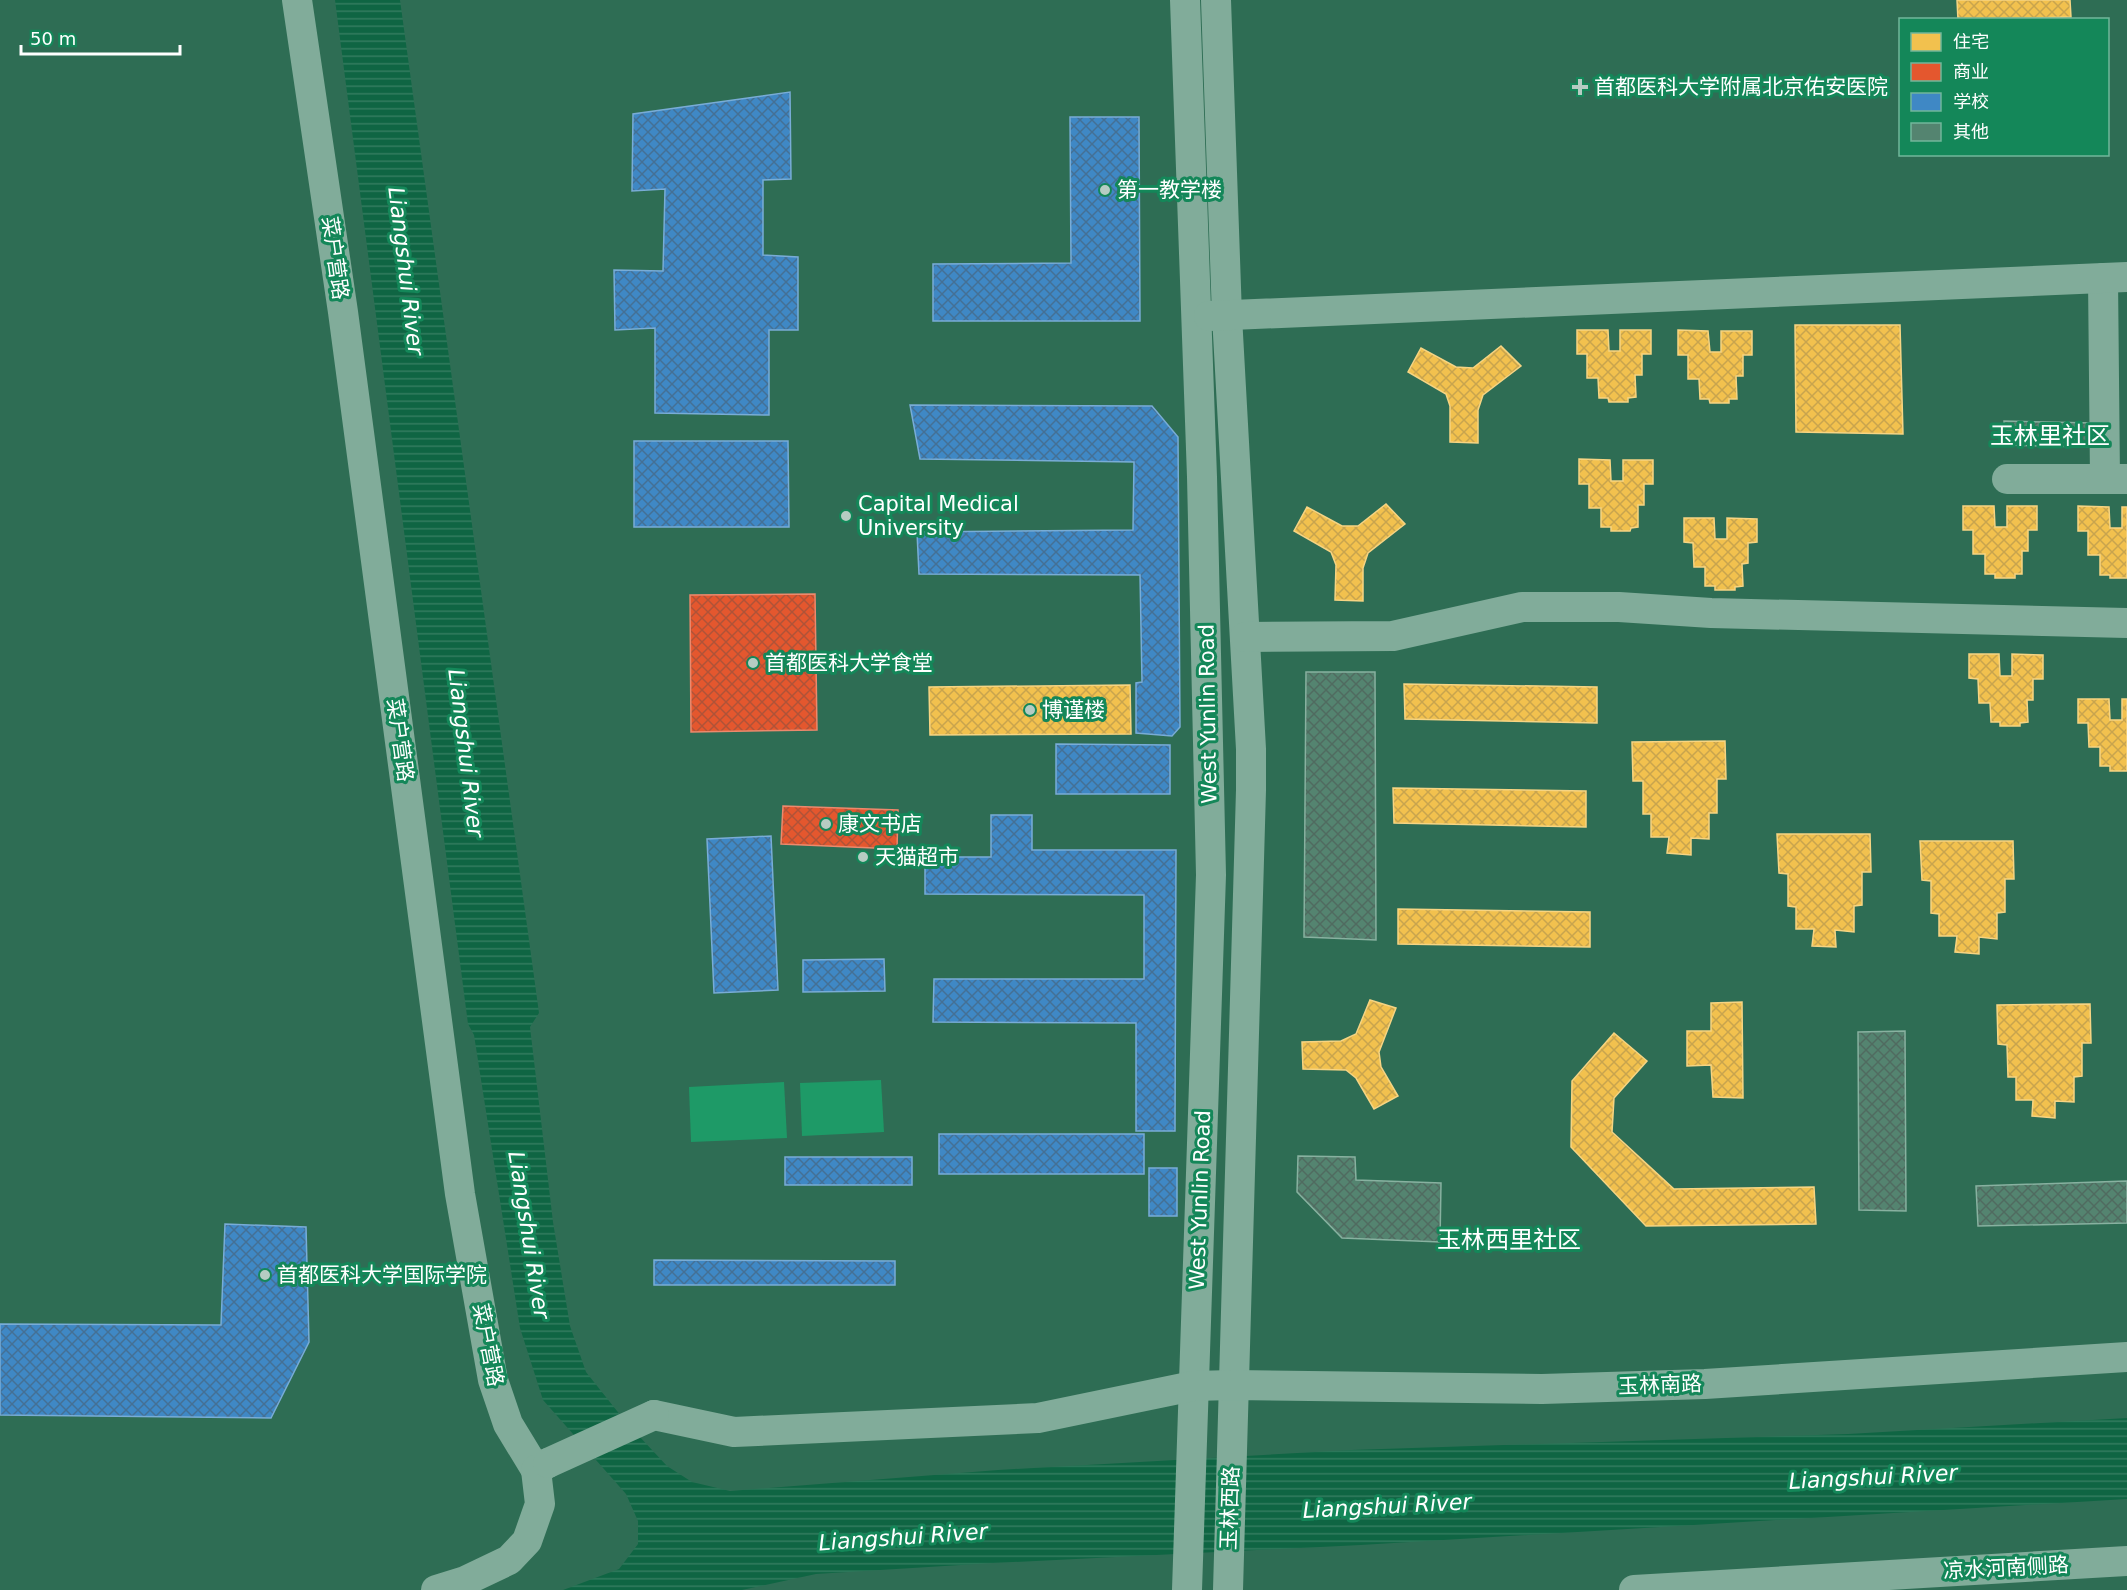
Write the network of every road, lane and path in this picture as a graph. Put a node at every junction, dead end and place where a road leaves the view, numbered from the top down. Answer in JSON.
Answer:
{"nodes":[{"id":1,"x":297,"y":0,"type":"edge"},
{"id":2,"x":1185,"y":0,"type":"edge"},
{"id":3,"x":1216,"y":0,"type":"edge"},
{"id":4,"x":2115,"y":277,"type":"edge"},
{"id":5,"x":1227,"y":316,"type":"junction"},
{"id":6,"x":1197,"y":317,"type":"junction"},
{"id":7,"x":2007,"y":479,"type":"dead end"},
{"id":8,"x":2116,"y":479,"type":"edge"},
{"id":9,"x":2127,"y":623,"type":"edge"},
{"id":10,"x":1245,"y":638,"type":"junction"},
{"id":11,"x":2127,"y":1357,"type":"edge"},
{"id":12,"x":1233,"y":1385,"type":"junction"},
{"id":13,"x":1193,"y":1386,"type":"junction"},
{"id":14,"x":1233,"y":1427,"type":"joint"},
{"id":15,"x":1192,"y":1429,"type":"joint"},
{"id":16,"x":542,"y":1466,"type":"junction"},
{"id":17,"x":2127,"y":1562,"type":"edge"},
{"id":18,"x":1940,"y":1581,"type":"edge"},
{"id":19,"x":436,"y":1590,"type":"edge"},
{"id":20,"x":1188,"y":1590,"type":"edge"},
{"id":21,"x":1228,"y":1590,"type":"edge"},
{"id":22,"x":1634,"y":1590,"type":"edge"}],
"edges":[{"from":1,"to":16,"type":"street","name":"菜户营路"},
{"from":2,"to":6,"type":"street","name":"West Yunlin Road"},
{"from":3,"to":5,"type":"street","name":"West Yunlin Road"},
{"from":4,"to":5,"type":"street"},
{"from":4,"to":8,"type":"street"},
{"from":5,"to":6,"type":"street"},
{"from":5,"to":10,"type":"street","name":"West Yunlin Road"},
{"from":6,"to":13,"type":"street","name":"West Yunlin Road"},
{"from":7,"to":8,"type":"street"},
{"from":9,"to":10,"type":"street"},
{"from":10,"to":12,"type":"street","name":"West Yunlin Road"},
{"from":11,"to":12,"type":"street","name":"玉林南路"},
{"from":12,"to":13,"type":"street","name":"玉林南路"},
{"from":12,"to":14,"type":"street","name":"West Yunlin Road"},
{"from":13,"to":15,"type":"street","name":"West Yunlin Road"},
{"from":13,"to":16,"type":"street","name":"玉林南路","bridge":true},
{"from":14,"to":21,"type":"street","name":"玉林西路"},
{"from":15,"to":20,"type":"street","name":"玉林西路"},
{"from":16,"to":19,"type":"street","name":"菜户营路"},
{"from":17,"to":18,"type":"street","name":"凉水河南侧路"},
{"from":18,"to":22,"type":"street","name":"凉水河南侧路"}]}
